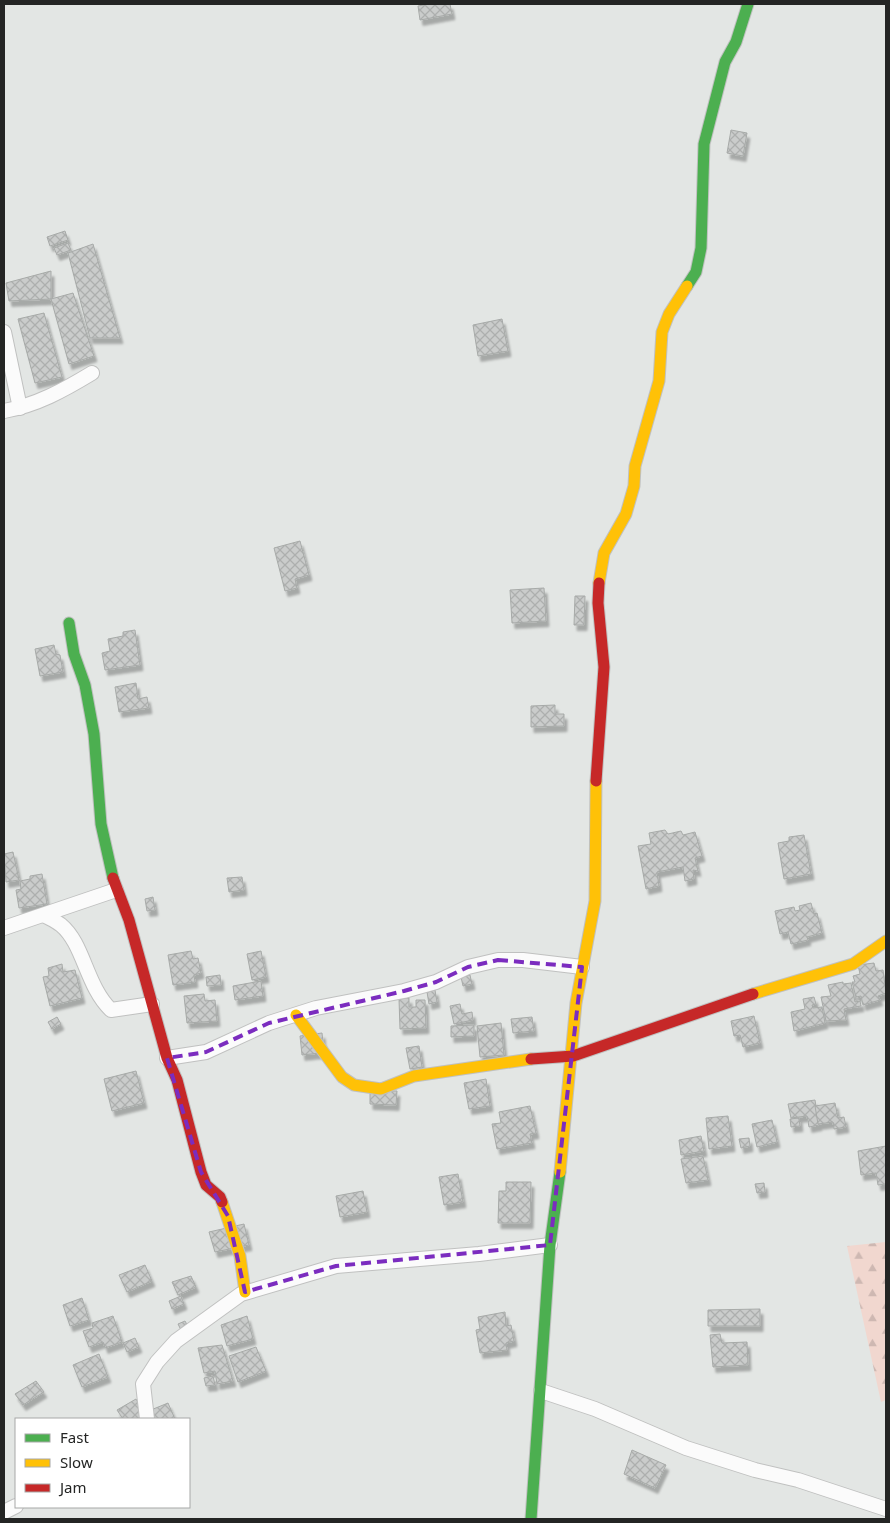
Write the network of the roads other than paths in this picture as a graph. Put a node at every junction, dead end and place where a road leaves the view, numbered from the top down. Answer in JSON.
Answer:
{"nodes":[{"id":1,"x":748,"y":4,"type":"edge"},
{"id":2,"x":4,"y":332,"type":"edge"},
{"id":3,"x":92,"y":373,"type":"dead end"},
{"id":4,"x":20,"y":408,"type":"junction"},
{"id":5,"x":4,"y":411,"type":"edge"},
{"id":6,"x":69,"y":624,"type":"dead end"},
{"id":7,"x":116,"y":890,"type":"junction"},
{"id":8,"x":44,"y":915,"type":"junction"},
{"id":9,"x":4,"y":928,"type":"edge"},
{"id":10,"x":886,"y":941,"type":"edge"},
{"id":11,"x":582,"y":967,"type":"junction"},
{"id":12,"x":152,"y":1004,"type":"junction"},
{"id":13,"x":296,"y":1015,"type":"junction"},
{"id":14,"x":573,"y":1056,"type":"junction"},
{"id":15,"x":168,"y":1058,"type":"junction"},
{"id":16,"x":550,"y":1245,"type":"junction"},
{"id":17,"x":245,"y":1292,"type":"junction"},
{"id":18,"x":541,"y":1391,"type":"junction"},
{"id":19,"x":147,"y":1418,"type":"edge"},
{"id":20,"x":886,"y":1509,"type":"edge"},
{"id":21,"x":531,"y":1519,"type":"edge"}],
"edges":[{"from":1,"to":11,"type":"street"},
{"from":2,"to":4,"type":"street"},
{"from":3,"to":4,"type":"street"},
{"from":4,"to":5,"type":"street"},
{"from":6,"to":7,"type":"street"},
{"from":7,"to":8,"type":"street"},
{"from":7,"to":12,"type":"street"},
{"from":8,"to":9,"type":"street"},
{"from":8,"to":12,"type":"street"},
{"from":10,"to":14,"type":"street"},
{"from":11,"to":13,"type":"street"},
{"from":11,"to":14,"type":"street"},
{"from":12,"to":15,"type":"street"},
{"from":13,"to":14,"type":"street"},
{"from":13,"to":15,"type":"street"},
{"from":14,"to":16,"type":"street"},
{"from":15,"to":17,"type":"street"},
{"from":16,"to":17,"type":"street"},
{"from":16,"to":18,"type":"street"},
{"from":17,"to":19,"type":"street"},
{"from":18,"to":20,"type":"street"},
{"from":18,"to":21,"type":"street"}]}
